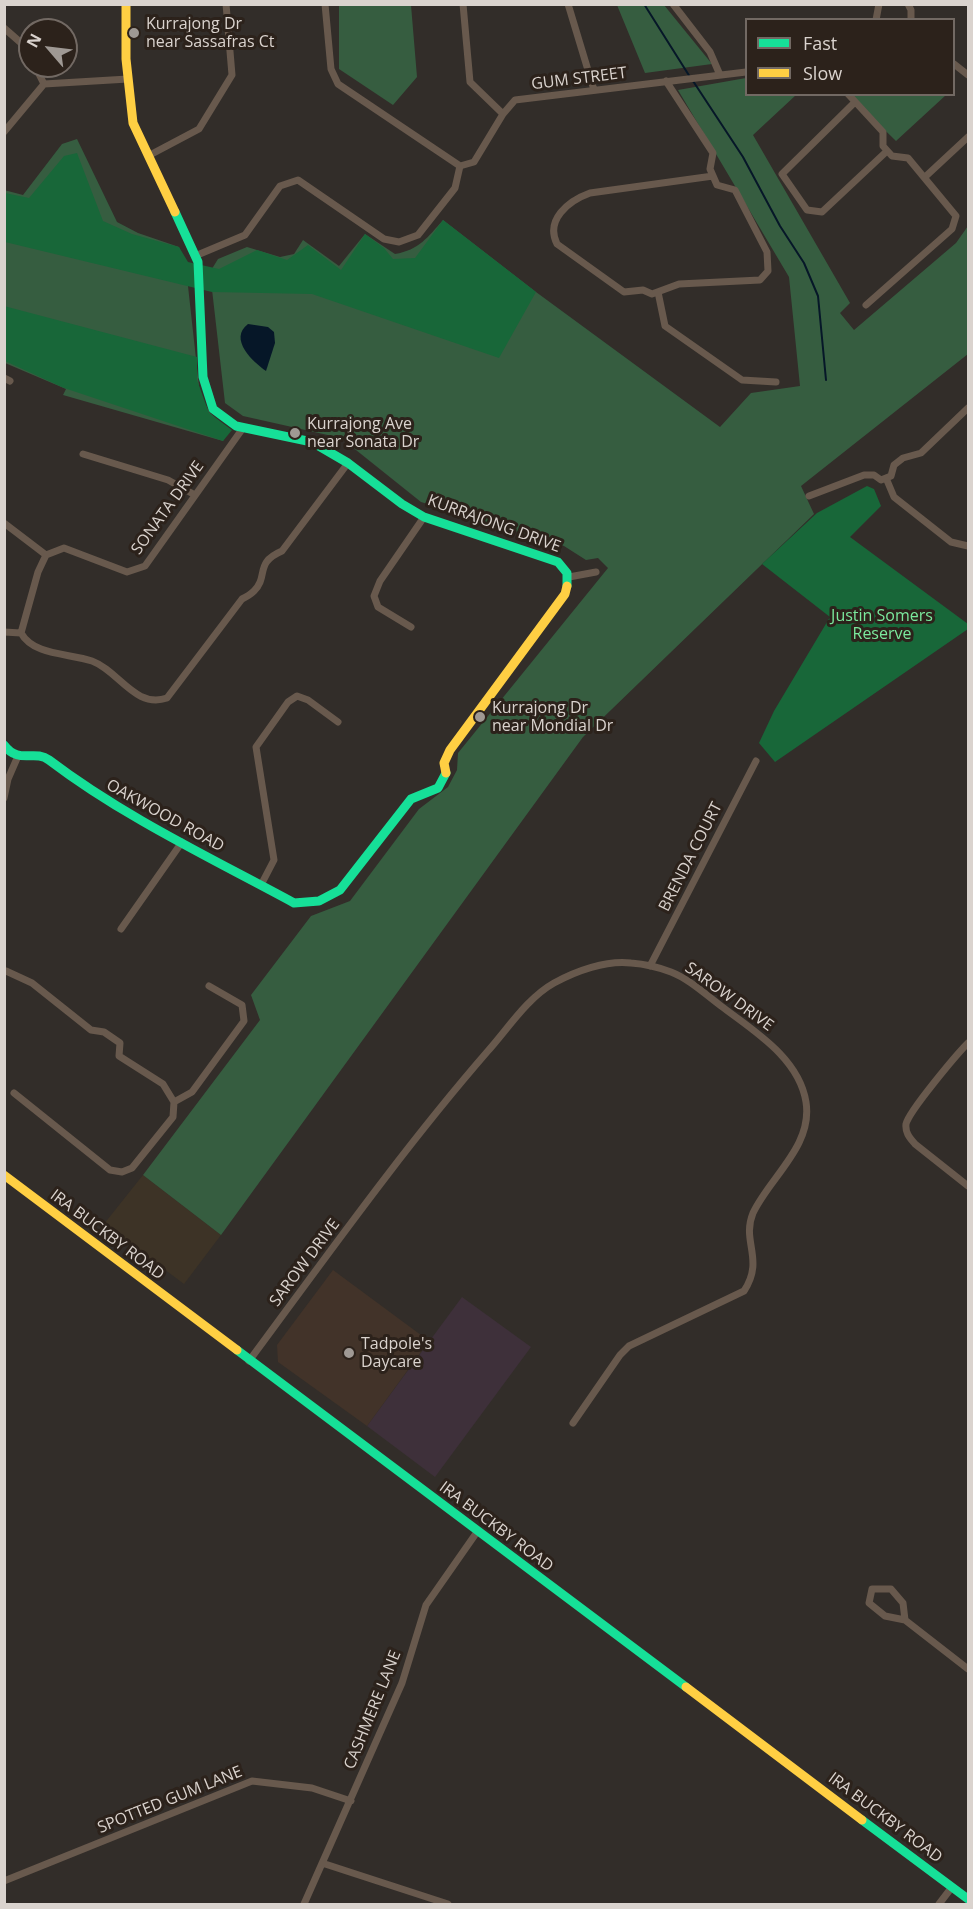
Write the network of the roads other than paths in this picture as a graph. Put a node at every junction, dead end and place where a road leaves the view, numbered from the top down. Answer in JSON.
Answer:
{"nodes":[{"id":1,"x":126,"y":4,"type":"edge"},
{"id":2,"x":226,"y":4,"type":"edge"},
{"id":3,"x":325,"y":4,"type":"edge"},
{"id":4,"x":463,"y":4,"type":"edge"},
{"id":5,"x":568,"y":4,"type":"edge"},
{"id":6,"x":674,"y":4,"type":"edge"},
{"id":7,"x":4,"y":28,"type":"edge"},
{"id":8,"x":18,"y":40,"type":"edge"},
{"id":9,"x":745,"y":72,"type":"edge"},
{"id":10,"x":720,"y":75,"type":"junction"},
{"id":11,"x":41,"y":78,"type":"edge"},
{"id":12,"x":128,"y":79,"type":"junction"},
{"id":13,"x":666,"y":81,"type":"junction"},
{"id":14,"x":44,"y":84,"type":"junction"},
{"id":15,"x":594,"y":90,"type":"junction"},
{"id":16,"x":850,"y":96,"type":"edge"},
{"id":17,"x":855,"y":102,"type":"junction"},
{"id":18,"x":503,"y":114,"type":"junction"},
{"id":19,"x":4,"y":132,"type":"edge"},
{"id":20,"x":969,"y":137,"type":"edge"},
{"id":21,"x":887,"y":152,"type":"junction"},
{"id":22,"x":148,"y":156,"type":"junction"},
{"id":23,"x":460,"y":166,"type":"junction"},
{"id":24,"x":713,"y":176,"type":"junction"},
{"id":25,"x":925,"y":177,"type":"junction"},
{"id":26,"x":195,"y":256,"type":"junction"},
{"id":27,"x":658,"y":292,"type":"junction"},
{"id":28,"x":866,"y":305,"type":"dead end"},
{"id":29,"x":776,"y":382,"type":"dead end"},
{"id":30,"x":969,"y":408,"type":"edge"},
{"id":31,"x":243,"y":428,"type":"junction"},
{"id":32,"x":83,"y":454,"type":"dead end"},
{"id":33,"x":348,"y":463,"type":"junction"},
{"id":34,"x":886,"y":478,"type":"junction"},
{"id":35,"x":195,"y":495,"type":"junction"},
{"id":36,"x":809,"y":496,"type":"dead end"},
{"id":37,"x":424,"y":517,"type":"junction"},
{"id":38,"x":4,"y":523,"type":"edge"},
{"id":39,"x":969,"y":546,"type":"edge"},
{"id":40,"x":46,"y":555,"type":"junction"},
{"id":41,"x":596,"y":572,"type":"dead end"},
{"id":42,"x":569,"y":578,"type":"junction"},
{"id":43,"x":411,"y":627,"type":"dead end"},
{"id":44,"x":4,"y":632,"type":"edge"},
{"id":45,"x":21,"y":633,"type":"junction"},
{"id":46,"x":338,"y":722,"type":"dead end"},
{"id":47,"x":4,"y":745,"type":"edge"},
{"id":48,"x":18,"y":756,"type":"junction"},
{"id":49,"x":756,"y":760,"type":"dead end"},
{"id":50,"x":4,"y":798,"type":"edge"},
{"id":51,"x":182,"y":842,"type":"junction"},
{"id":52,"x":261,"y":885,"type":"junction"},
{"id":53,"x":319,"y":901,"type":"joint"},
{"id":54,"x":121,"y":929,"type":"dead end"},
{"id":55,"x":650,"y":966,"type":"junction"},
{"id":56,"x":5,"y":972,"type":"edge"},
{"id":57,"x":209,"y":986,"type":"dead end"},
{"id":58,"x":969,"y":1043,"type":"edge"},
{"id":59,"x":14,"y":1093,"type":"dead end"},
{"id":60,"x":174,"y":1102,"type":"junction"},
{"id":61,"x":5,"y":1176,"type":"edge"},
{"id":62,"x":969,"y":1186,"type":"edge"},
{"id":63,"x":249,"y":1361,"type":"junction"},
{"id":64,"x":573,"y":1423,"type":"dead end"},
{"id":65,"x":477,"y":1532,"type":"junction"},
{"id":66,"x":905,"y":1620,"type":"junction"},
{"id":67,"x":969,"y":1669,"type":"edge"},
{"id":68,"x":351,"y":1801,"type":"junction"},
{"id":69,"x":322,"y":1863,"type":"junction"},
{"id":70,"x":4,"y":1881,"type":"edge"},
{"id":71,"x":952,"y":1887,"type":"junction"},
{"id":72,"x":969,"y":1899,"type":"edge"},
{"id":73,"x":304,"y":1905,"type":"edge"},
{"id":74,"x":448,"y":1905,"type":"edge"},
{"id":75,"x":939,"y":1905,"type":"edge"}],
"edges":[{"from":1,"to":12,"type":"street","name":"KURRAJONG DRIVE"},
{"from":2,"to":22,"type":"street"},
{"from":3,"to":23,"type":"street"},
{"from":4,"to":18,"type":"street"},
{"from":5,"to":15,"type":"street"},
{"from":6,"to":10,"type":"street"},
{"from":7,"to":8,"type":"street"},
{"from":9,"to":10,"type":"street","name":"GUM STREET"},
{"from":10,"to":13,"type":"street","name":"GUM STREET"},
{"from":11,"to":14,"type":"street"},
{"from":12,"to":14,"type":"street"},
{"from":12,"to":22,"type":"street","name":"KURRAJONG DRIVE"},
{"from":13,"to":15,"type":"street","name":"GUM STREET"},
{"from":13,"to":24,"type":"street"},
{"from":14,"to":19,"type":"street"},
{"from":15,"to":18,"type":"street","name":"GUM STREET"},
{"from":16,"to":17,"type":"street"},
{"from":17,"to":21,"type":"street"},
{"from":17,"to":21,"type":"street"},
{"from":18,"to":23,"type":"street","name":"GUM STREET"},
{"from":20,"to":25,"type":"street"},
{"from":21,"to":25,"type":"street"},
{"from":22,"to":26,"type":"street","name":"KURRAJONG DRIVE"},
{"from":23,"to":26,"type":"street"},
{"from":24,"to":27,"type":"street"},
{"from":24,"to":27,"type":"street"},
{"from":25,"to":28,"type":"street"},
{"from":26,"to":31,"type":"street","name":"KURRAJONG DRIVE"},
{"from":27,"to":29,"type":"street"},
{"from":30,"to":34,"type":"street"},
{"from":31,"to":33,"type":"street","name":"KURRAJONG DRIVE"},
{"from":31,"to":35,"type":"street","name":"SONATA DRIVE"},
{"from":32,"to":35,"type":"street"},
{"from":33,"to":37,"type":"street","name":"KURRAJONG DRIVE"},
{"from":33,"to":45,"type":"street"},
{"from":34,"to":36,"type":"street"},
{"from":34,"to":39,"type":"street"},
{"from":35,"to":40,"type":"street","name":"SONATA DRIVE"},
{"from":37,"to":42,"type":"street","name":"KURRAJONG DRIVE"},
{"from":37,"to":43,"type":"street"},
{"from":38,"to":40,"type":"street"},
{"from":40,"to":45,"type":"street"},
{"from":41,"to":42,"type":"street"},
{"from":42,"to":53,"type":"street","name":"KURRAJONG DRIVE"},
{"from":44,"to":45,"type":"street"},
{"from":46,"to":52,"type":"street"},
{"from":47,"to":48,"type":"street"},
{"from":48,"to":50,"type":"street"},
{"from":48,"to":51,"type":"street","name":"OAKWOOD ROAD"},
{"from":49,"to":55,"type":"street","name":"BRENDA COURT"},
{"from":51,"to":52,"type":"street","name":"OAKWOOD ROAD"},
{"from":51,"to":54,"type":"street"},
{"from":52,"to":53,"type":"street","name":"OAKWOOD ROAD"},
{"from":55,"to":63,"type":"street","name":"SAROW DRIVE"},
{"from":55,"to":64,"type":"street","name":"SAROW DRIVE"},
{"from":56,"to":60,"type":"street"},
{"from":57,"to":60,"type":"street"},
{"from":58,"to":62,"type":"street"},
{"from":59,"to":60,"type":"street"},
{"from":61,"to":63,"type":"street","name":"IRA BUCKBY ROAD"},
{"from":63,"to":65,"type":"street","name":"IRA BUCKBY ROAD"},
{"from":65,"to":68,"type":"street","name":"CASHMERE LANE"},
{"from":65,"to":71,"type":"street","name":"IRA BUCKBY ROAD"},
{"from":66,"to":66,"type":"street"},
{"from":66,"to":67,"type":"street"},
{"from":68,"to":69,"type":"street","name":"CASHMERE LANE"},
{"from":68,"to":70,"type":"street","name":"SPOTTED GUM LANE"},
{"from":69,"to":73,"type":"street","name":"CASHMERE LANE"},
{"from":69,"to":74,"type":"street"},
{"from":71,"to":72,"type":"street","name":"IRA BUCKBY ROAD"},
{"from":71,"to":75,"type":"street"}]}
